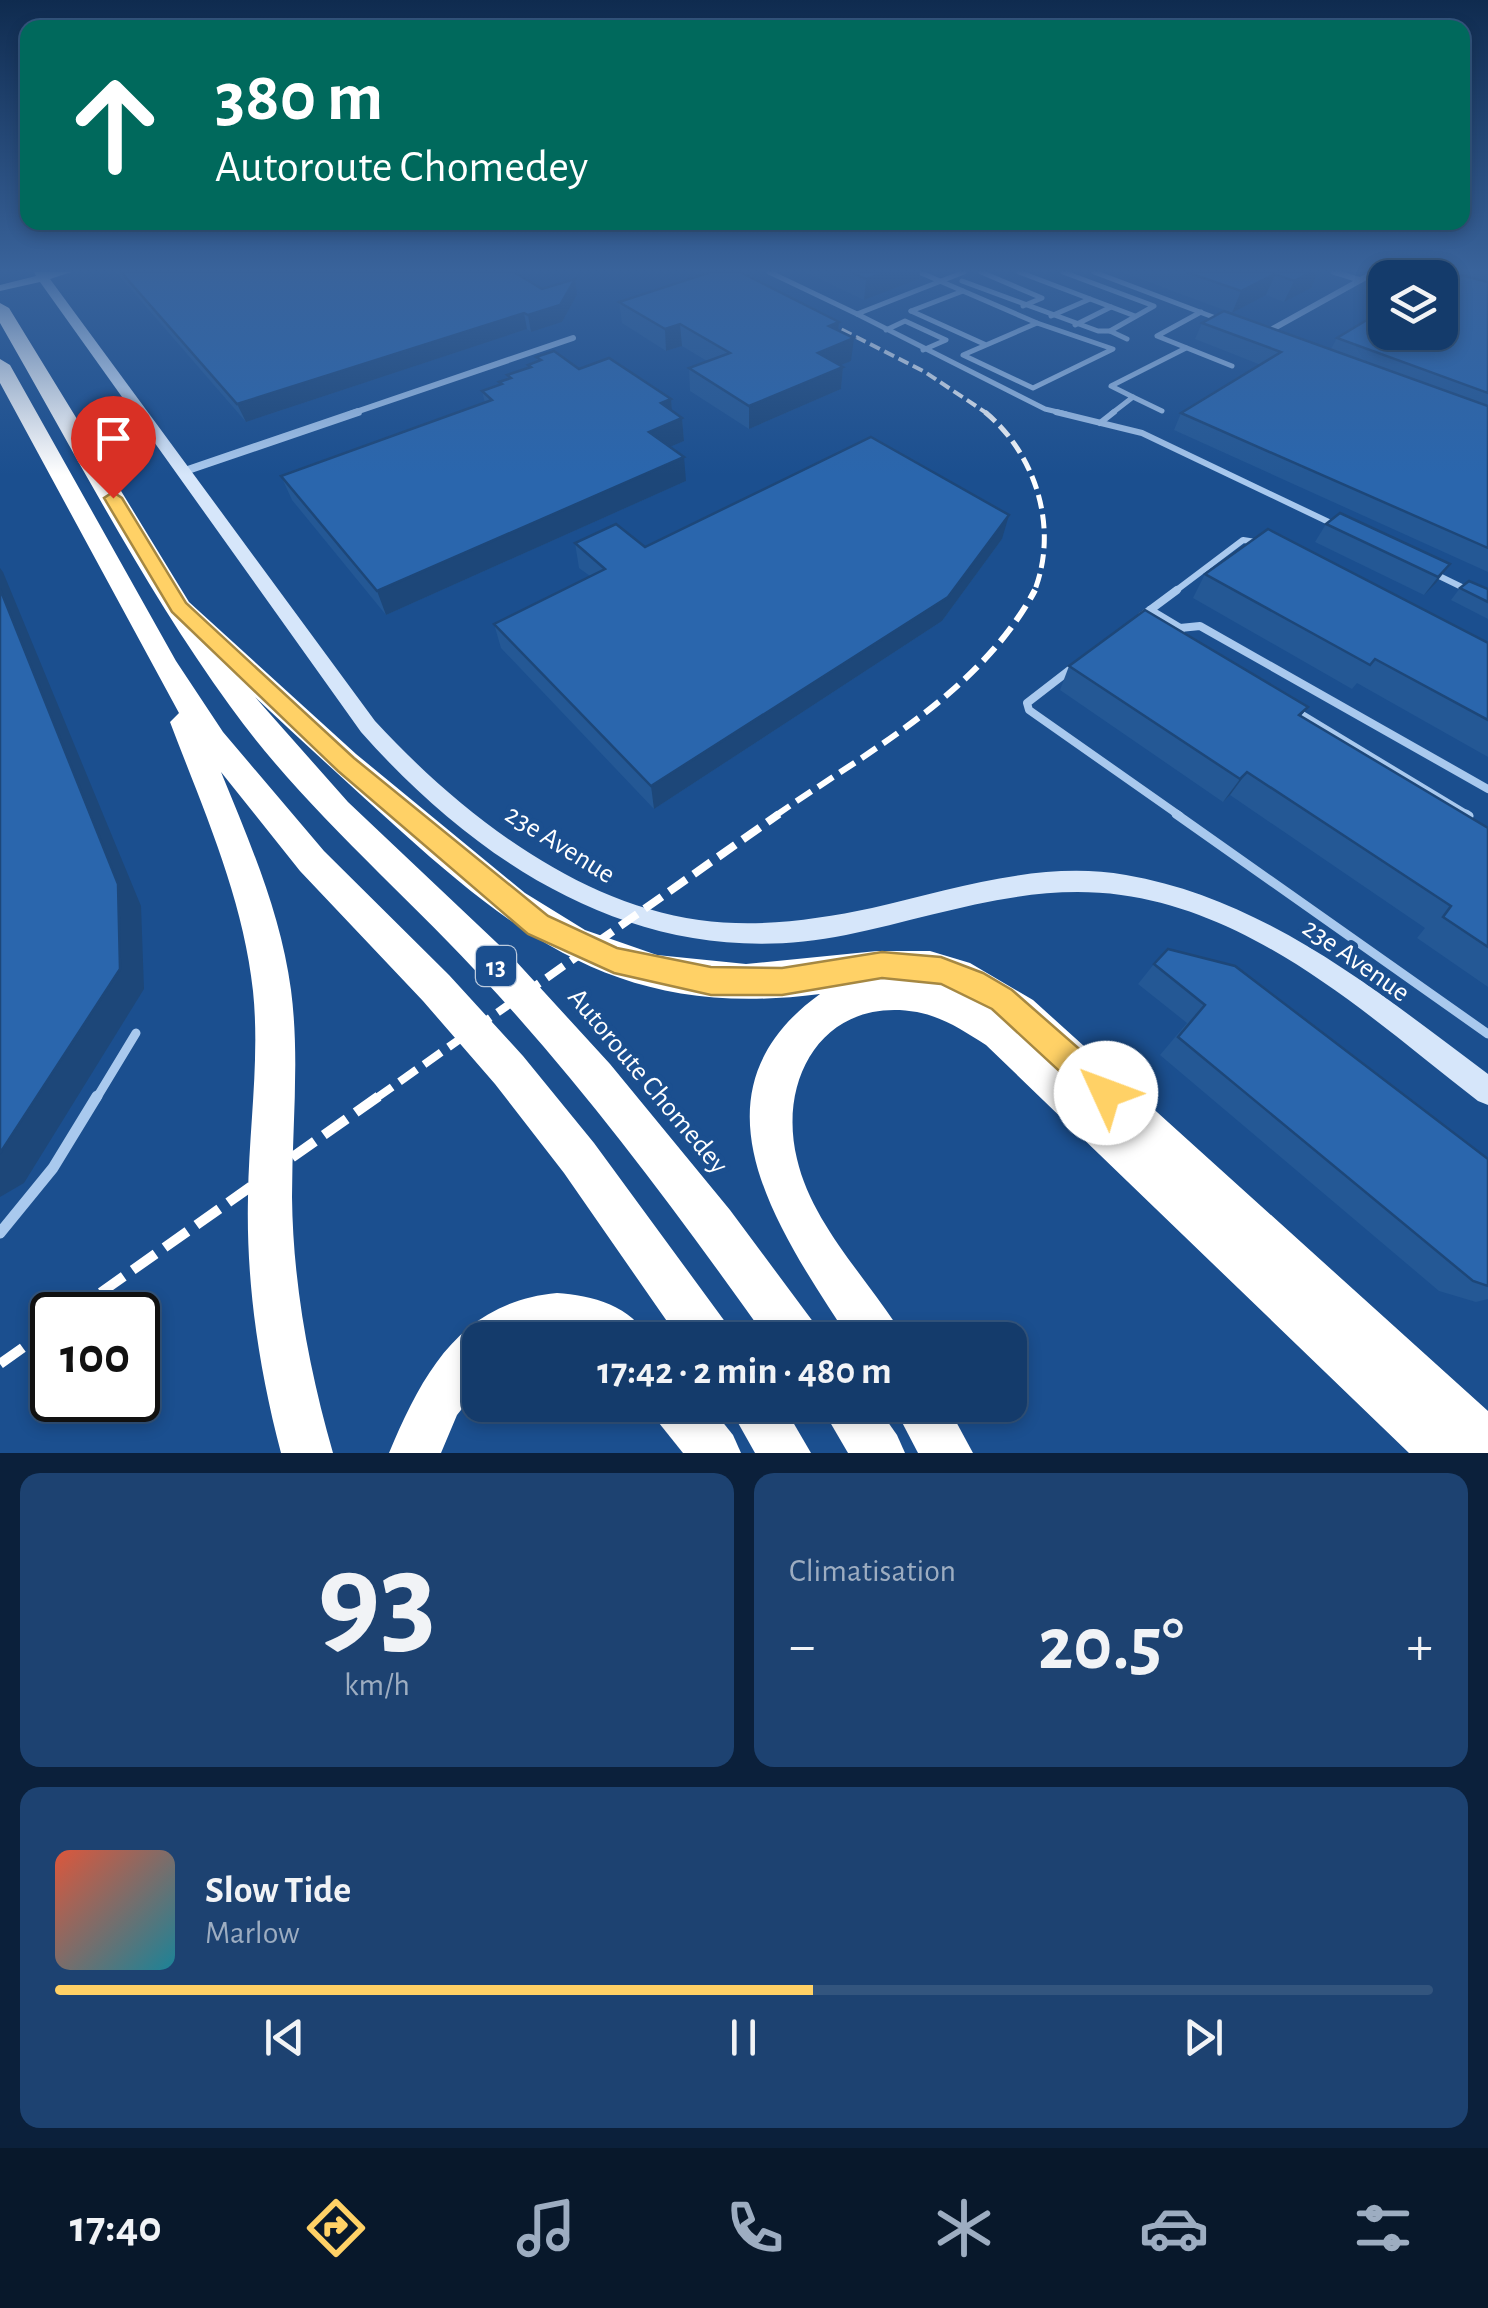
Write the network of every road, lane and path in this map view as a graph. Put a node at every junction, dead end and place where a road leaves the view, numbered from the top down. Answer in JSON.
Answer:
{"nodes":[{"id":1,"x":28,"y":340,"type":"edge"},
{"id":2,"x":87,"y":340,"type":"edge"},
{"id":3,"x":568,"y":340,"type":"edge"},
{"id":4,"x":904,"y":340,"type":"edge"},
{"id":5,"x":946,"y":340,"type":"edge"},
{"id":6,"x":975,"y":340,"type":"edge"},
{"id":7,"x":999,"y":340,"type":"edge"},
{"id":8,"x":1085,"y":340,"type":"edge"},
{"id":9,"x":1166,"y":340,"type":"edge"},
{"id":10,"x":986,"y":345,"type":"junction"},
{"id":11,"x":1186,"y":348,"type":"junction"},
{"id":12,"x":923,"y":350,"type":"junction"},
{"id":13,"x":0,"y":366,"type":"edge"},
{"id":14,"x":1232,"y":366,"type":"dead end"},
{"id":15,"x":1133,"y":397,"type":"junction"},
{"id":16,"x":1162,"y":411,"type":"dead end"},
{"id":17,"x":1100,"y":423,"type":"junction"},
{"id":18,"x":182,"y":472,"type":"junction"},
{"id":19,"x":1349,"y":531,"type":"edge"},
{"id":20,"x":1274,"y":550,"type":"edge"},
{"id":21,"x":1431,"y":572,"type":"edge"},
{"id":22,"x":1488,"y":600,"type":"edge"},
{"id":23,"x":179,"y":608,"type":"junction"},
{"id":24,"x":1150,"y":610,"type":"junction"},
{"id":25,"x":1134,"y":622,"type":"edge"},
{"id":26,"x":1180,"y":628,"type":"junction"},
{"id":27,"x":1181,"y":642,"type":"edge"},
{"id":28,"x":165,"y":667,"type":"junction"},
{"id":29,"x":1073,"y":668,"type":"edge"},
{"id":30,"x":1283,"y":704,"type":"edge"},
{"id":31,"x":1488,"y":789,"type":"edge"},
{"id":32,"x":1471,"y":818,"type":"edge"},
{"id":33,"x":136,"y":1033,"type":"dead end"},
{"id":34,"x":1488,"y":1034,"type":"edge"},
{"id":35,"x":1488,"y":1092,"type":"edge"},
{"id":36,"x":0,"y":1233,"type":"edge"},
{"id":37,"x":520,"y":1322,"type":"edge"},
{"id":38,"x":592,"y":1322,"type":"edge"},
{"id":39,"x":696,"y":1322,"type":"edge"},
{"id":40,"x":784,"y":1322,"type":"edge"},
{"id":41,"x":867,"y":1322,"type":"edge"},
{"id":42,"x":462,"y":1370,"type":"edge"},
{"id":43,"x":690,"y":1422,"type":"edge"},
{"id":44,"x":764,"y":1422,"type":"edge"},
{"id":45,"x":857,"y":1422,"type":"edge"},
{"id":46,"x":928,"y":1422,"type":"edge"},
{"id":47,"x":1488,"y":1446,"type":"edge"},
{"id":48,"x":307,"y":1453,"type":"edge"},
{"id":49,"x":415,"y":1453,"type":"edge"},
{"id":50,"x":715,"y":1453,"type":"edge"},
{"id":51,"x":784,"y":1453,"type":"edge"},
{"id":52,"x":880,"y":1453,"type":"edge"},
{"id":53,"x":947,"y":1453,"type":"edge"},
{"id":54,"x":1446,"y":1453,"type":"edge"}],
"edges":[{"from":1,"to":23,"type":"highway","name":"Autoroute Chomedey","number":"13"},
{"from":2,"to":18,"type":"street","name":"23e Avenue"},
{"from":3,"to":18,"type":"street"},
{"from":4,"to":12,"type":"lane"},
{"from":5,"to":12,"type":"lane"},
{"from":6,"to":10,"type":"lane"},
{"from":7,"to":10,"type":"lane"},
{"from":8,"to":10,"type":"lane"},
{"from":9,"to":11,"type":"lane"},
{"from":11,"to":14,"type":"lane"},
{"from":11,"to":15,"type":"lane"},
{"from":12,"to":17,"type":"lane"},
{"from":13,"to":28,"type":"highway","number":"13"},
{"from":15,"to":16,"type":"lane"},
{"from":15,"to":17,"type":"lane"},
{"from":17,"to":19,"type":"lane"},
{"from":18,"to":35,"type":"street","name":"23e Avenue"},
{"from":20,"to":24,"type":"lane"},
{"from":21,"to":22,"type":"lane"},
{"from":23,"to":40,"type":"highway","name":"Autoroute Chomedey","number":"13"},
{"from":23,"to":47,"type":"highway"},
{"from":24,"to":25,"type":"lane"},
{"from":24,"to":26,"type":"lane"},
{"from":26,"to":27,"type":"lane"},
{"from":26,"to":31,"type":"lane"},
{"from":28,"to":39,"type":"highway","number":"13"},
{"from":28,"to":48,"type":"highway"},
{"from":29,"to":34,"type":"lane"},
{"from":30,"to":32,"type":"lane"},
{"from":33,"to":36,"type":"lane"},
{"from":37,"to":38,"type":"highway"},
{"from":41,"to":54,"type":"highway"},
{"from":42,"to":49,"type":"highway"},
{"from":43,"to":50,"type":"highway"},
{"from":44,"to":51,"type":"highway"},
{"from":45,"to":52,"type":"highway"},
{"from":46,"to":53,"type":"highway"}]}
